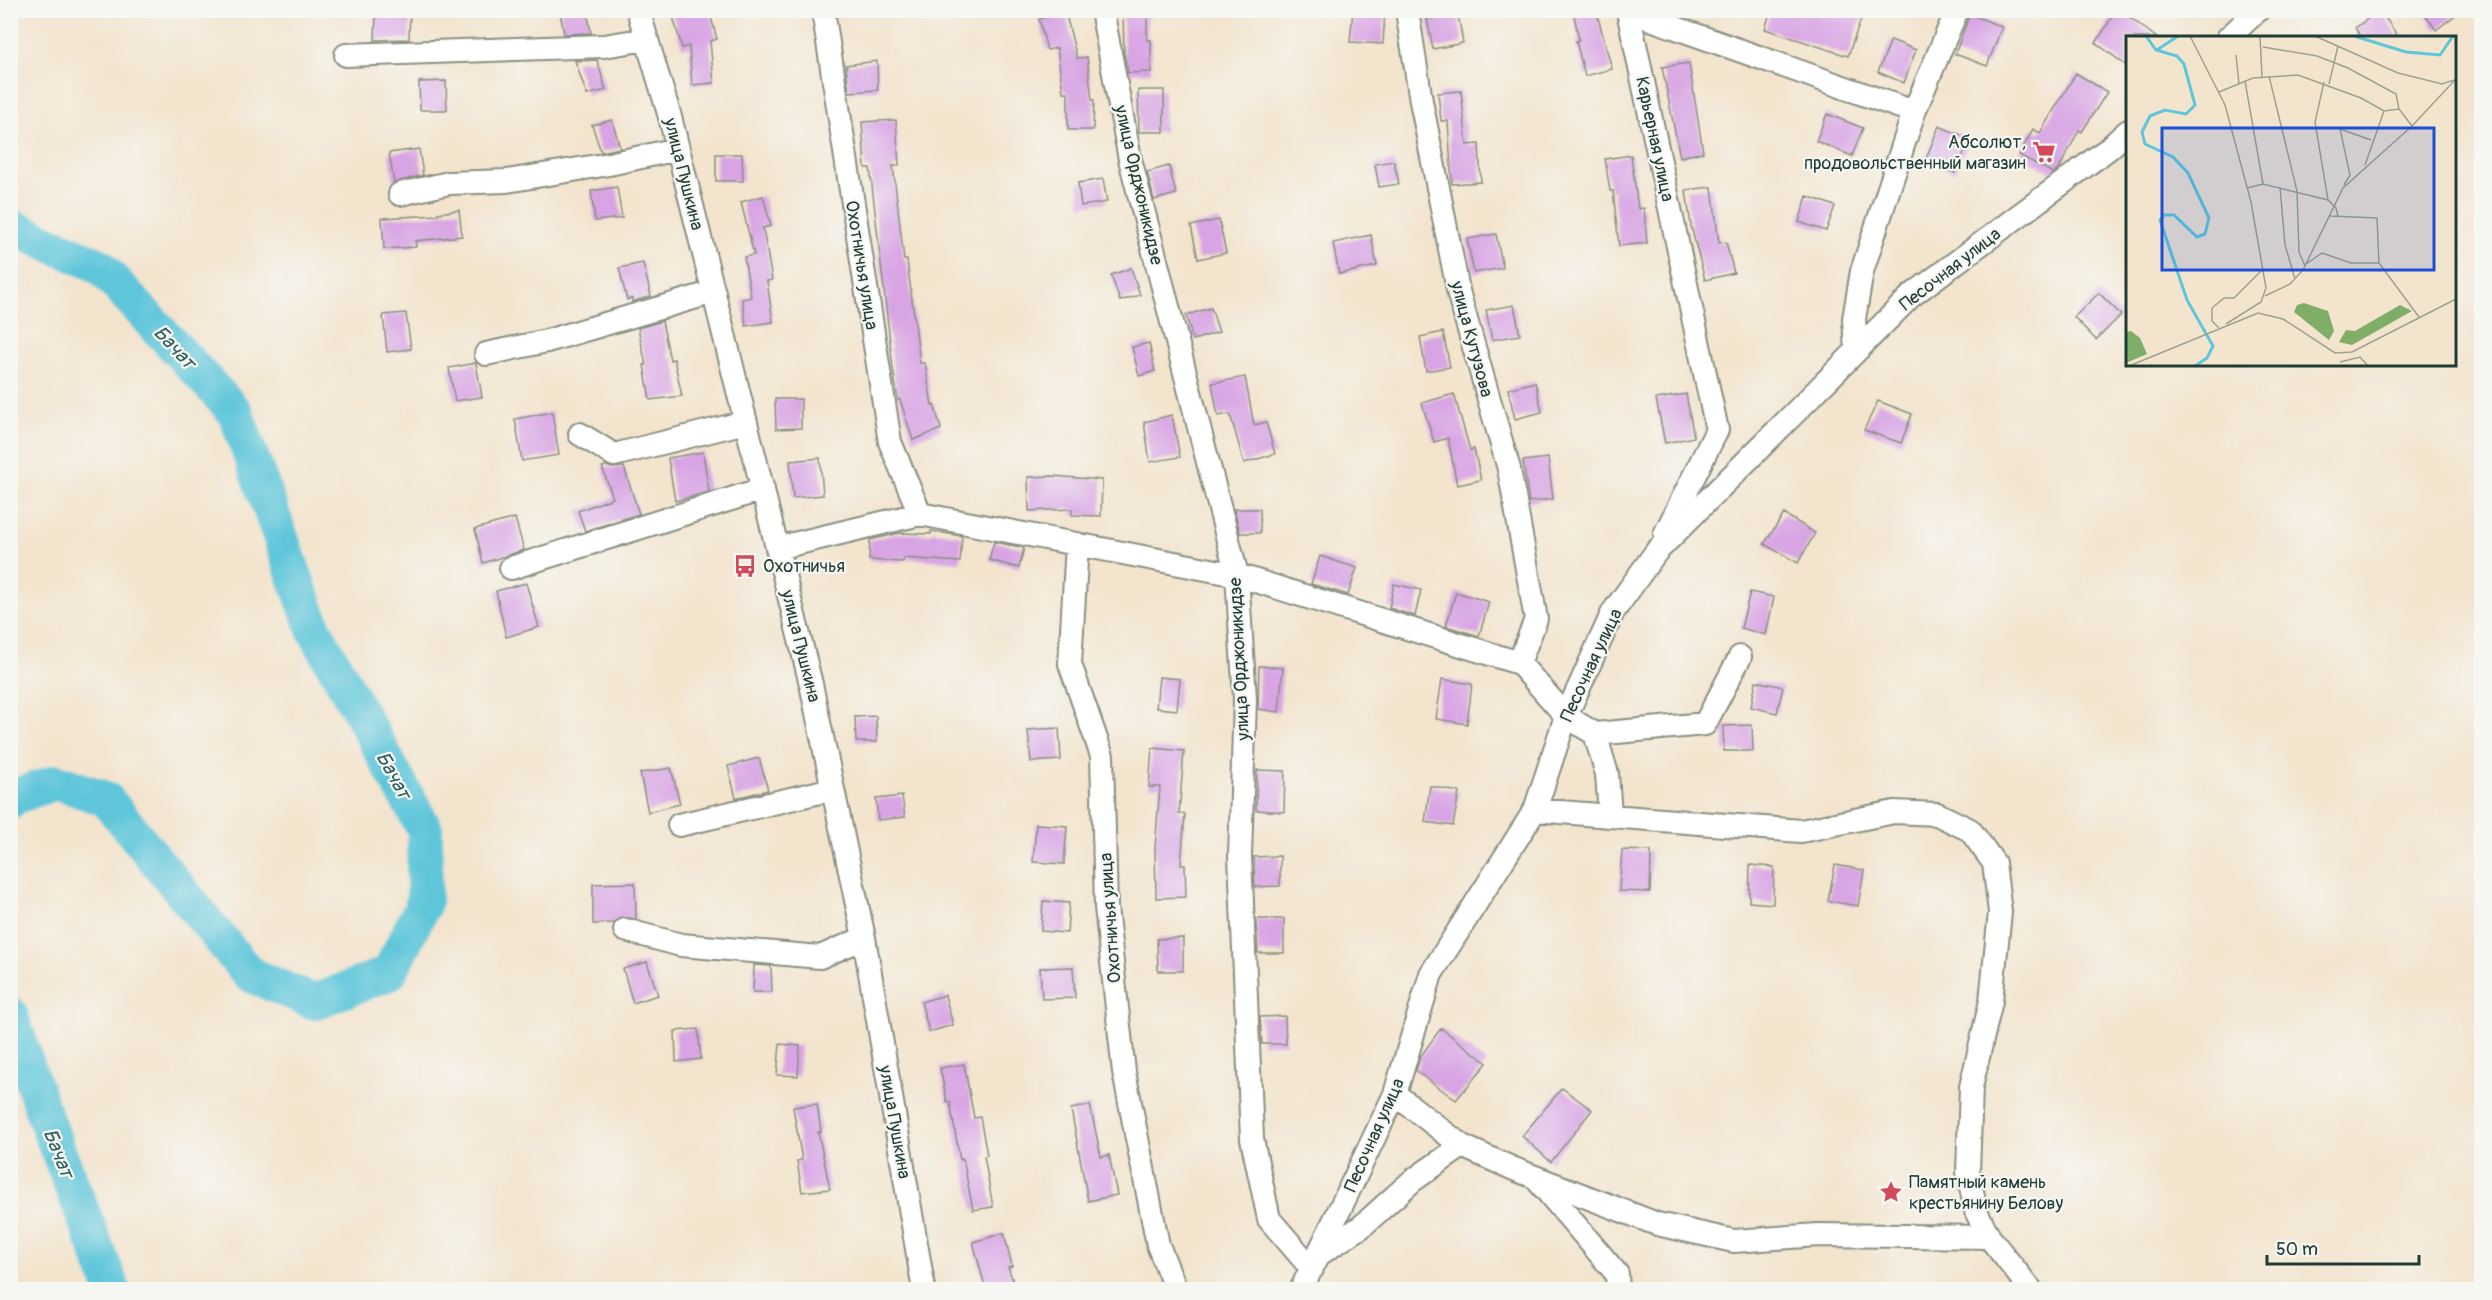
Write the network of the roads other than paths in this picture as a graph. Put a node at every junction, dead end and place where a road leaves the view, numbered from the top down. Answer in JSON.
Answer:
{"nodes":[{"id":1,"x":638,"y":10,"type":"edge"},
{"id":2,"x":823,"y":10,"type":"edge"},
{"id":3,"x":1102,"y":10,"type":"edge"},
{"id":4,"x":1407,"y":10,"type":"edge"},
{"id":5,"x":1957,"y":10,"type":"edge"},
{"id":6,"x":2258,"y":10,"type":"edge"},
{"id":7,"x":2230,"y":36,"type":"edge"},
{"id":8,"x":647,"y":39,"type":"junction"},
{"id":9,"x":346,"y":55,"type":"dead end"},
{"id":10,"x":1914,"y":112,"type":"junction"},
{"id":11,"x":2126,"y":132,"type":"edge"},
{"id":12,"x":678,"y":149,"type":"junction"},
{"id":13,"x":400,"y":194,"type":"dead end"},
{"id":14,"x":714,"y":292,"type":"junction"},
{"id":15,"x":1856,"y":351,"type":"junction"},
{"id":16,"x":486,"y":354,"type":"dead end"},
{"id":17,"x":746,"y":422,"type":"junction"},
{"id":18,"x":580,"y":434,"type":"dead end"},
{"id":19,"x":763,"y":489,"type":"junction"},
{"id":20,"x":920,"y":514,"type":"junction"},
{"id":21,"x":1077,"y":544,"type":"junction"},
{"id":22,"x":777,"y":548,"type":"junction"},
{"id":23,"x":1656,"y":552,"type":"junction"},
{"id":24,"x":511,"y":568,"type":"dead end"},
{"id":25,"x":1237,"y":575,"type":"junction"},
{"id":26,"x":1740,"y":657,"type":"dead end"},
{"id":27,"x":1519,"y":663,"type":"junction"},
{"id":28,"x":1566,"y":716,"type":"junction"},
{"id":29,"x":1595,"y":734,"type":"junction"},
{"id":30,"x":833,"y":789,"type":"junction"},
{"id":31,"x":1535,"y":810,"type":"junction"},
{"id":32,"x":1610,"y":815,"type":"junction"},
{"id":33,"x":679,"y":825,"type":"dead end"},
{"id":34,"x":626,"y":930,"type":"dead end"},
{"id":35,"x":864,"y":938,"type":"junction"},
{"id":36,"x":1395,"y":1094,"type":"junction"},
{"id":37,"x":1462,"y":1146,"type":"junction"},
{"id":38,"x":1536,"y":1178,"type":"junction"},
{"id":39,"x":1989,"y":1237,"type":"junction"},
{"id":40,"x":1316,"y":1261,"type":"junction"},
{"id":41,"x":924,"y":1290,"type":"edge"},
{"id":42,"x":1176,"y":1290,"type":"edge"},
{"id":43,"x":1301,"y":1290,"type":"edge"},
{"id":44,"x":1618,"y":1290,"type":"edge"},
{"id":45,"x":2031,"y":1290,"type":"edge"}],
"edges":[{"from":1,"to":8,"type":"street","name":"улица Пушкина"},
{"from":2,"to":20,"type":"street","name":"Охотничья улица"},
{"from":3,"to":25,"type":"street","name":"улица Орджоникидзе"},
{"from":4,"to":27,"type":"street","name":"улица Кутузова"},
{"from":5,"to":10,"type":"street"},
{"from":6,"to":7,"type":"street"},
{"from":8,"to":9,"type":"street"},
{"from":8,"to":12,"type":"street","name":"улица Пушкина"},
{"from":10,"to":15,"type":"street"},
{"from":10,"to":23,"type":"street","name":"Карьерная улица"},
{"from":11,"to":15,"type":"street","name":"Песочная улица"},
{"from":12,"to":13,"type":"street"},
{"from":12,"to":14,"type":"street","name":"улица Пушкина"},
{"from":14,"to":16,"type":"street"},
{"from":14,"to":17,"type":"street","name":"улица Пушкина"},
{"from":15,"to":23,"type":"street","name":"Песочная улица"},
{"from":17,"to":18,"type":"street"},
{"from":17,"to":19,"type":"street","name":"улица Пушкина"},
{"from":19,"to":22,"type":"street","name":"улица Пушкина"},
{"from":19,"to":24,"type":"street"},
{"from":20,"to":21,"type":"street"},
{"from":20,"to":22,"type":"street"},
{"from":21,"to":25,"type":"street"},
{"from":21,"to":42,"type":"street","name":"Охотничья улица"},
{"from":22,"to":30,"type":"street","name":"улица Пушкина"},
{"from":23,"to":28,"type":"street","name":"Песочная улица"},
{"from":25,"to":27,"type":"street"},
{"from":25,"to":40,"type":"street","name":"улица Орджоникидзе"},
{"from":26,"to":29,"type":"street"},
{"from":27,"to":28,"type":"street"},
{"from":28,"to":29,"type":"street"},
{"from":28,"to":31,"type":"street","name":"Песочная улица"},
{"from":29,"to":32,"type":"street"},
{"from":30,"to":33,"type":"street"},
{"from":30,"to":35,"type":"street","name":"улица Пушкина"},
{"from":31,"to":32,"type":"street"},
{"from":31,"to":36,"type":"street","name":"Песочная улица"},
{"from":32,"to":39,"type":"street"},
{"from":34,"to":35,"type":"street"},
{"from":35,"to":41,"type":"street","name":"улица Пушкина"},
{"from":36,"to":37,"type":"street"},
{"from":36,"to":40,"type":"street","name":"Песочная улица"},
{"from":37,"to":38,"type":"street"},
{"from":37,"to":40,"type":"street"},
{"from":38,"to":39,"type":"street"},
{"from":38,"to":44,"type":"street"},
{"from":39,"to":45,"type":"street"},
{"from":40,"to":43,"type":"street","name":"Песочная улица"}]}
